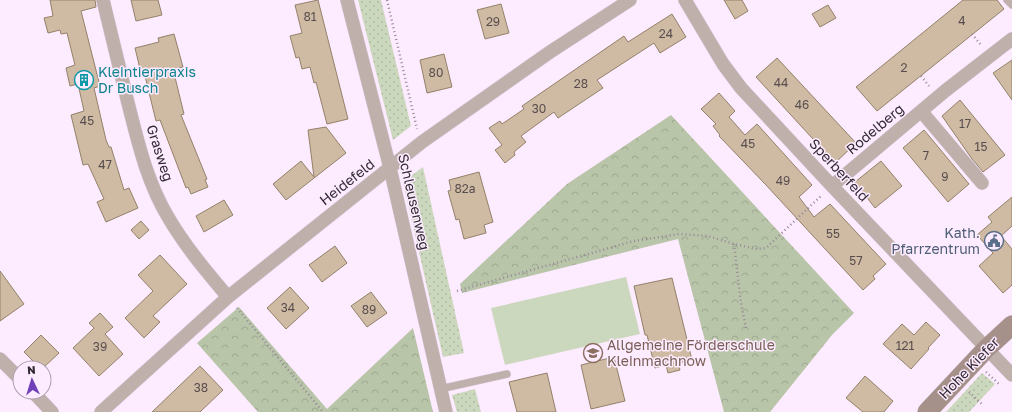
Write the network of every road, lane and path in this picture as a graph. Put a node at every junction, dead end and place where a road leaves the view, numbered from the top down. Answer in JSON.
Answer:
{"nodes":[{"id":1,"x":103,"y":0,"type":"edge"},
{"id":2,"x":347,"y":0,"type":"edge"},
{"id":3,"x":387,"y":0,"type":"edge"},
{"id":4,"x":630,"y":0,"type":"edge"},
{"id":5,"x":684,"y":0,"type":"edge"},
{"id":6,"x":1007,"y":0,"type":"edge"},
{"id":7,"x":1012,"y":5,"type":"edge"},
{"id":8,"x":1012,"y":40,"type":"edge"},
{"id":9,"x":921,"y":111,"type":"junction"},
{"id":10,"x":422,"y":142,"type":"junction"},
{"id":11,"x":390,"y":168,"type":"junction"},
{"id":12,"x":982,"y":184,"type":"dead end"},
{"id":13,"x":832,"y":186,"type":"junction"},
{"id":14,"x":734,"y":244,"type":"junction"},
{"id":15,"x":457,"y":291,"type":"dead end"},
{"id":16,"x":228,"y":297,"type":"junction"},
{"id":17,"x":1012,"y":325,"type":"edge"},
{"id":18,"x":746,"y":328,"type":"dead end"},
{"id":19,"x":986,"y":349,"type":"junction"},
{"id":20,"x":0,"y":359,"type":"edge"},
{"id":21,"x":981,"y":368,"type":"dead end"},
{"id":22,"x":12,"y":371,"type":"edge"},
{"id":23,"x":507,"y":374,"type":"dead end"},
{"id":24,"x":1012,"y":375,"type":"edge"},
{"id":25,"x":1000,"y":385,"type":"dead end"},
{"id":26,"x":440,"y":389,"type":"junction"},
{"id":27,"x":968,"y":392,"type":"dead end"},
{"id":28,"x":41,"y":400,"type":"edge"},
{"id":29,"x":982,"y":404,"type":"dead end"},
{"id":30,"x":52,"y":412,"type":"edge"},
{"id":31,"x":101,"y":412,"type":"edge"},
{"id":32,"x":323,"y":412,"type":"edge"},
{"id":33,"x":446,"y":412,"type":"edge"},
{"id":34,"x":927,"y":412,"type":"edge"}],
"edges":[{"from":1,"to":16,"type":"street","name":"Grasweg"},
{"from":2,"to":11,"type":"street","name":"Schleusenweg"},
{"from":3,"to":10,"type":"path"},
{"from":4,"to":10,"type":"street","name":"Heidefeld"},
{"from":5,"to":13,"type":"street","name":"Sperberfeld"},
{"from":6,"to":7,"type":"lane"},
{"from":8,"to":9,"type":"street","name":"Rodelberg"},
{"from":9,"to":12,"type":"street","name":"Rodelberg"},
{"from":9,"to":13,"type":"street","name":"Rodelberg"},
{"from":10,"to":11,"type":"street","name":"Heidefeld"},
{"from":11,"to":16,"type":"street","name":"Heidefeld"},
{"from":11,"to":26,"type":"street","name":"Schleusenweg"},
{"from":13,"to":14,"type":"path"},
{"from":13,"to":19,"type":"street","name":"Sperberfeld"},
{"from":14,"to":15,"type":"path"},
{"from":14,"to":18,"type":"path"},
{"from":16,"to":31,"type":"street","name":"Heidefeld"},
{"from":16,"to":32,"type":"path"},
{"from":17,"to":19,"type":"street","name":"Hohe Kiefer"},
{"from":19,"to":24,"type":"street","name":"Sperberfeld"},
{"from":19,"to":34,"type":"street","name":"Hohe Kiefer"},
{"from":20,"to":22,"type":"street"},
{"from":21,"to":25,"type":"path"},
{"from":23,"to":26,"type":"lane"},
{"from":26,"to":33,"type":"street","name":"Schleusenweg"},
{"from":27,"to":29,"type":"path"},
{"from":28,"to":30,"type":"street"}]}
